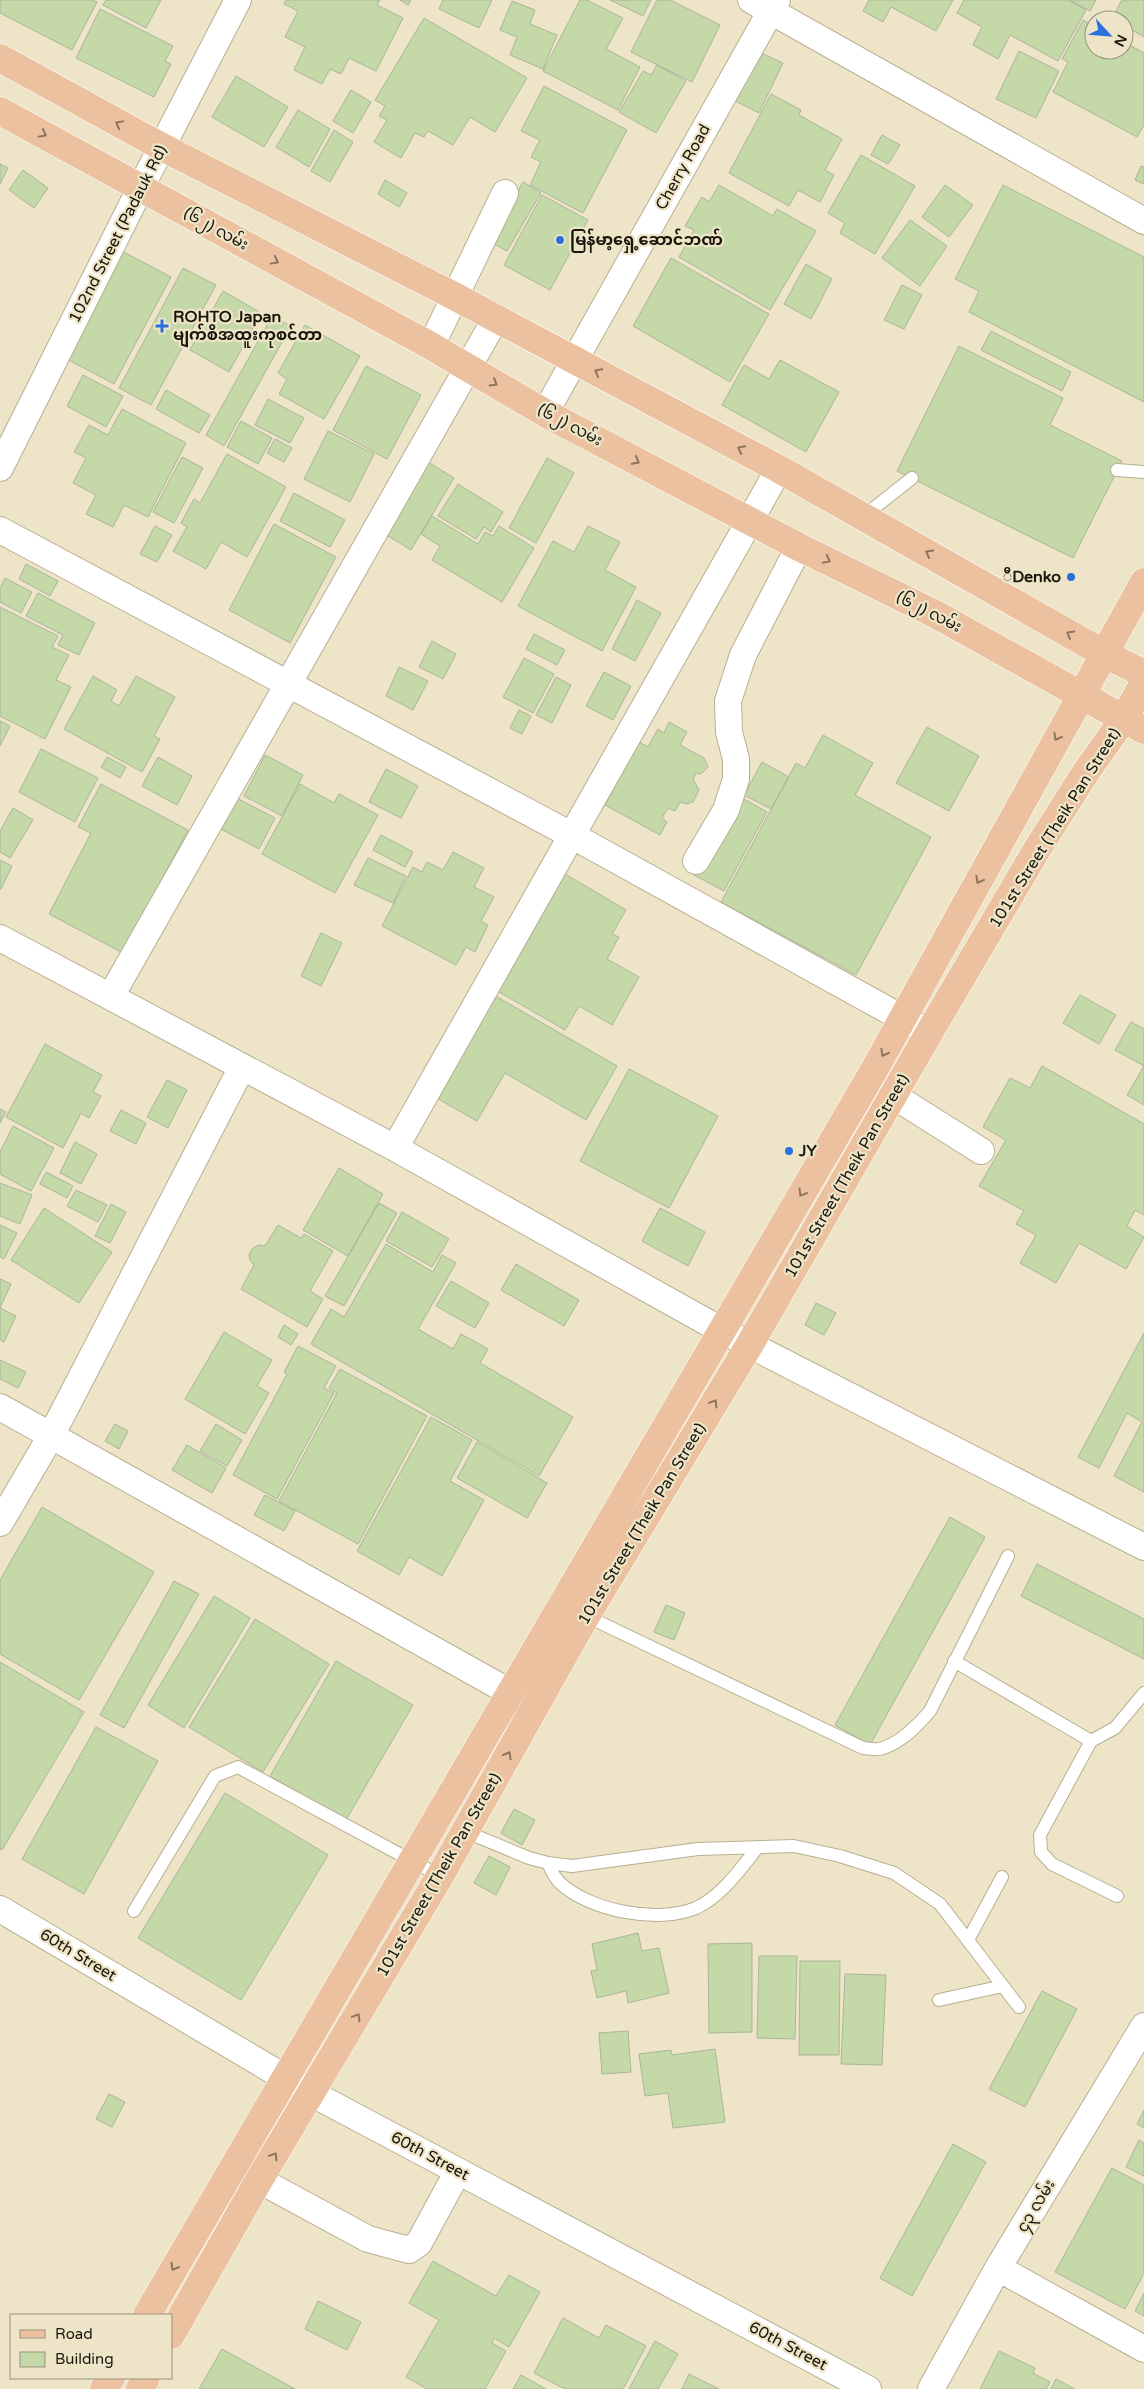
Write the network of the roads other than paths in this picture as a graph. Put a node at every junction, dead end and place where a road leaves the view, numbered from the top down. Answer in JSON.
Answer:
{"nodes":[{"id":1,"x":238,"y":0,"type":"edge"},
{"id":2,"x":766,"y":4,"type":"edge"},
{"id":3,"x":0,"y":58,"type":"edge"},
{"id":4,"x":0,"y":111,"type":"edge"},
{"id":5,"x":162,"y":147,"type":"junction"},
{"id":6,"x":141,"y":188,"type":"junction"},
{"id":7,"x":505,"y":193,"type":"dead end"},
{"id":8,"x":1144,"y":221,"type":"edge"},
{"id":9,"x":454,"y":296,"type":"junction"},
{"id":10,"x":496,"y":318,"type":"junction"},
{"id":11,"x":431,"y":346,"type":"junction"},
{"id":12,"x":575,"y":360,"type":"junction"},
{"id":13,"x":468,"y":369,"type":"junction"},
{"id":14,"x":545,"y":413,"type":"junction"},
{"id":15,"x":0,"y":468,"type":"edge"},
{"id":16,"x":779,"y":469,"type":"junction"},
{"id":17,"x":1118,"y":470,"type":"dead end"},
{"id":18,"x":1144,"y":472,"type":"edge"},
{"id":19,"x":912,"y":478,"type":"dead end"},
{"id":20,"x":864,"y":516,"type":"junction"},
{"id":21,"x":750,"y":521,"type":"junction"},
{"id":22,"x":0,"y":530,"type":"edge"},
{"id":23,"x":799,"y":547,"type":"junction"},
{"id":24,"x":1144,"y":582,"type":"edge"},
{"id":25,"x":1103,"y":653,"type":"junction"},
{"id":26,"x":1144,"y":674,"type":"edge"},
{"id":27,"x":287,"y":683,"type":"junction"},
{"id":28,"x":1144,"y":683,"type":"edge"},
{"id":29,"x":1081,"y":694,"type":"junction"},
{"id":30,"x":1133,"y":725,"type":"edge"},
{"id":31,"x":573,"y":836,"type":"junction"},
{"id":32,"x":696,"y":861,"type":"dead end"},
{"id":33,"x":0,"y":938,"type":"edge"},
{"id":34,"x":111,"y":996,"type":"junction"},
{"id":35,"x":903,"y":1019,"type":"junction"},
{"id":36,"x":930,"y":1033,"type":"junction"},
{"id":37,"x":242,"y":1068,"type":"junction"},
{"id":38,"x":894,"y":1096,"type":"junction"},
{"id":39,"x":395,"y":1148,"type":"junction"},
{"id":40,"x":981,"y":1151,"type":"dead end"},
{"id":41,"x":721,"y":1330,"type":"junction"},
{"id":42,"x":750,"y":1344,"type":"junction"},
{"id":43,"x":0,"y":1407,"type":"edge"},
{"id":44,"x":52,"y":1434,"type":"junction"},
{"id":45,"x":0,"y":1523,"type":"edge"},
{"id":46,"x":1144,"y":1547,"type":"edge"},
{"id":47,"x":1008,"y":1556,"type":"dead end"},
{"id":48,"x":586,"y":1616,"type":"junction"},
{"id":49,"x":954,"y":1661,"type":"junction"},
{"id":50,"x":509,"y":1692,"type":"junction"},
{"id":51,"x":1144,"y":1693,"type":"edge"},
{"id":52,"x":536,"y":1707,"type":"junction"},
{"id":53,"x":1091,"y":1741,"type":"junction"},
{"id":54,"x":464,"y":1831,"type":"junction"},
{"id":55,"x":758,"y":1847,"type":"junction"},
{"id":56,"x":411,"y":1862,"type":"junction"},
{"id":57,"x":548,"y":1863,"type":"junction"},
{"id":58,"x":440,"y":1876,"type":"junction"},
{"id":59,"x":1002,"y":1877,"type":"dead end"},
{"id":60,"x":1117,"y":1896,"type":"dead end"},
{"id":61,"x":0,"y":1909,"type":"edge"},
{"id":62,"x":134,"y":1911,"type":"dead end"},
{"id":63,"x":968,"y":1940,"type":"junction"},
{"id":64,"x":1003,"y":1986,"type":"junction"},
{"id":65,"x":939,"y":2000,"type":"dead end"},
{"id":66,"x":1019,"y":2007,"type":"dead end"},
{"id":67,"x":1144,"y":2026,"type":"edge"},
{"id":68,"x":287,"y":2078,"type":"junction"},
{"id":69,"x":311,"y":2093,"type":"junction"},
{"id":70,"x":458,"y":2171,"type":"junction"},
{"id":71,"x":259,"y":2180,"type":"junction"},
{"id":72,"x":998,"y":2268,"type":"junction"},
{"id":73,"x":148,"y":2314,"type":"edge"},
{"id":74,"x":172,"y":2333,"type":"edge"},
{"id":75,"x":1144,"y":2349,"type":"edge"},
{"id":76,"x":868,"y":2389,"type":"edge"},
{"id":77,"x":931,"y":2389,"type":"edge"}],
"edges":[{"from":1,"to":5,"type":"street","name":"102nd Street (Padauk Rd)"},
{"from":2,"to":8,"type":"street"},
{"from":2,"to":12,"type":"street","name":"Cherry Road"},
{"from":5,"to":3,"type":"main road","one_way":true},
{"from":4,"to":6,"type":"main road","name":"(၆၂) လမ်း","one_way":true},
{"from":5,"to":6,"type":"street","name":"102nd Street (Padauk Rd)"},
{"from":5,"to":9,"type":"main road"},
{"from":6,"to":11,"type":"main road","name":"(၆၂) လမ်း","one_way":true},
{"from":6,"to":15,"type":"street","name":"102nd Street (Padauk Rd)"},
{"from":7,"to":9,"type":"street"},
{"from":9,"to":10,"type":"main road"},
{"from":9,"to":11,"type":"street"},
{"from":10,"to":12,"type":"main road"},
{"from":10,"to":13,"type":"street"},
{"from":11,"to":13,"type":"main road","name":"(၆၂) လမ်း"},
{"from":12,"to":14,"type":"street","name":"Cherry Road"},
{"from":16,"to":12,"type":"main road","one_way":true},
{"from":13,"to":14,"type":"main road","name":"(၆၂) လမ်း","one_way":true},
{"from":13,"to":27,"type":"street"},
{"from":14,"to":21,"type":"main road","name":"(၆၂) လမ်း","one_way":true},
{"from":16,"to":20,"type":"main road"},
{"from":16,"to":21,"type":"street"},
{"from":17,"to":18,"type":"lane"},
{"from":19,"to":20,"type":"lane"},
{"from":25,"to":20,"type":"main road","one_way":true},
{"from":21,"to":23,"type":"main road","name":"(၆၂) လမ်း"},
{"from":21,"to":31,"type":"street"},
{"from":22,"to":27,"type":"street"},
{"from":23,"to":29,"type":"main road","name":"(၆၂) လမ်း","one_way":true},
{"from":23,"to":32,"type":"street"},
{"from":24,"to":25,"type":"main road","name":"101st Street (Theik Pan Street)"},
{"from":25,"to":26,"type":"main road"},
{"from":25,"to":29,"type":"main road","name":"101st Street (Theik Pan Street)"},
{"from":27,"to":31,"type":"street"},
{"from":27,"to":34,"type":"street"},
{"from":28,"to":30,"type":"main road","name":"101st Street (Theik Pan Street)"},
{"from":29,"to":30,"type":"main road","name":"(၆၂) လမ်း"},
{"from":29,"to":35,"type":"main road","name":"101st Street (Theik Pan Street)","one_way":true},
{"from":30,"to":36,"type":"main road","name":"101st Street (Theik Pan Street)"},
{"from":31,"to":35,"type":"street"},
{"from":31,"to":39,"type":"street"},
{"from":33,"to":34,"type":"street"},
{"from":34,"to":37,"type":"street"},
{"from":35,"to":36,"type":"street"},
{"from":35,"to":41,"type":"main road","name":"101st Street (Theik Pan Street)","one_way":true},
{"from":36,"to":38,"type":"main road","name":"101st Street (Theik Pan Street)"},
{"from":37,"to":39,"type":"street"},
{"from":37,"to":44,"type":"street"},
{"from":38,"to":40,"type":"street"},
{"from":38,"to":42,"type":"main road","name":"101st Street (Theik Pan Street)"},
{"from":39,"to":41,"type":"street"},
{"from":41,"to":42,"type":"street"},
{"from":41,"to":50,"type":"main road","name":"101st Street (Theik Pan Street)"},
{"from":42,"to":46,"type":"street"},
{"from":48,"to":42,"type":"main road","name":"101st Street (Theik Pan Street)","one_way":true},
{"from":43,"to":44,"type":"street"},
{"from":44,"to":45,"type":"street"},
{"from":44,"to":50,"type":"street"},
{"from":47,"to":49,"type":"lane"},
{"from":48,"to":49,"type":"lane"},
{"from":48,"to":52,"type":"main road","name":"101st Street (Theik Pan Street)"},
{"from":49,"to":53,"type":"lane"},
{"from":50,"to":52,"type":"street"},
{"from":50,"to":56,"type":"main road","name":"101st Street (Theik Pan Street)"},
{"from":51,"to":53,"type":"lane"},
{"from":54,"to":52,"type":"main road","name":"101st Street (Theik Pan Street)","one_way":true},
{"from":53,"to":60,"type":"lane"},
{"from":54,"to":57,"type":"lane"},
{"from":54,"to":58,"type":"main road","name":"101st Street (Theik Pan Street)"},
{"from":55,"to":57,"type":"lane"},
{"from":55,"to":57,"type":"lane"},
{"from":55,"to":63,"type":"lane"},
{"from":56,"to":58,"type":"lane"},
{"from":56,"to":62,"type":"lane"},
{"from":56,"to":68,"type":"main road","name":"101st Street (Theik Pan Street)"},
{"from":69,"to":58,"type":"main road","name":"101st Street (Theik Pan Street)","one_way":true},
{"from":59,"to":63,"type":"lane"},
{"from":61,"to":68,"type":"street","name":"60th Street"},
{"from":63,"to":64,"type":"lane"},
{"from":64,"to":65,"type":"lane"},
{"from":64,"to":66,"type":"lane"},
{"from":67,"to":72,"type":"street","name":"၄၃ လမ်း"},
{"from":68,"to":69,"type":"street","name":"60th Street"},
{"from":68,"to":73,"type":"main road","name":"101st Street (Theik Pan Street)","one_way":true},
{"from":69,"to":70,"type":"street","name":"60th Street"},
{"from":71,"to":69,"type":"main road","name":"101st Street (Theik Pan Street)","one_way":true},
{"from":70,"to":71,"type":"street"},
{"from":70,"to":76,"type":"street","name":"60th Street"},
{"from":71,"to":74,"type":"main road","name":"101st Street (Theik Pan Street)"},
{"from":72,"to":75,"type":"street"},
{"from":72,"to":77,"type":"street","name":"၄၃ လမ်း"}]}
